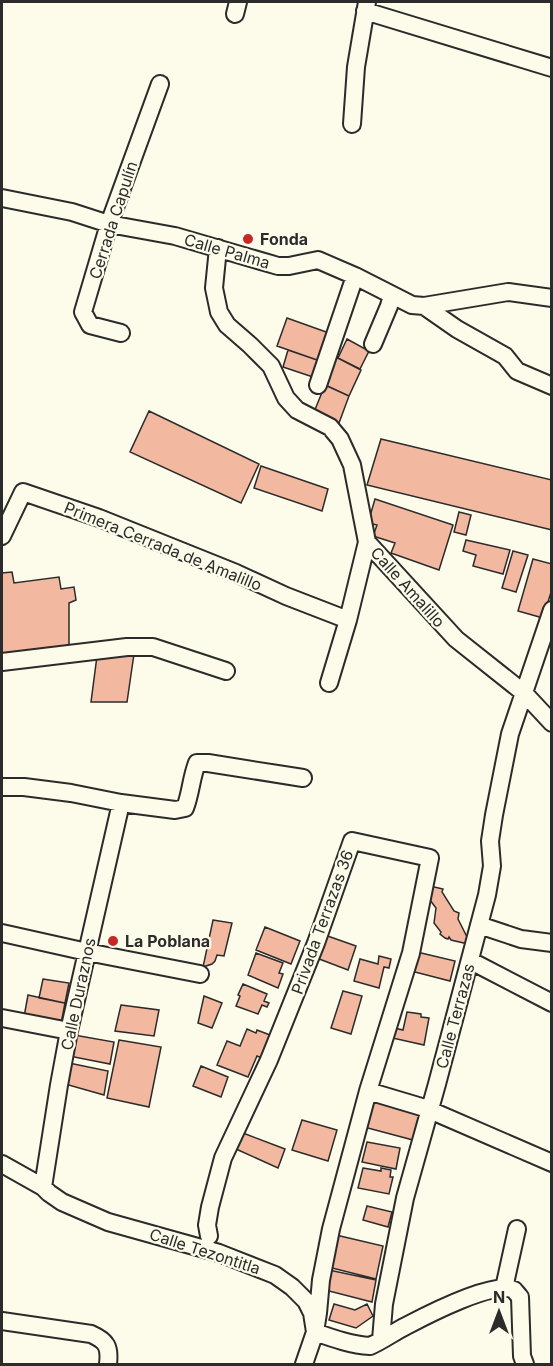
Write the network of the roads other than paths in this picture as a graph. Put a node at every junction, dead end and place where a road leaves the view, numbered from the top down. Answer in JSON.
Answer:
{"nodes":[{"id":1,"x":366,"y":6,"type":"edge"},
{"id":2,"x":552,"y":68,"type":"edge"},
{"id":3,"x":160,"y":84,"type":"dead end"},
{"id":4,"x":352,"y":124,"type":"dead end"},
{"id":5,"x":2,"y":198,"type":"edge"},
{"id":6,"x":109,"y":224,"type":"junction"},
{"id":7,"x":218,"y":248,"type":"junction"},
{"id":8,"x":355,"y":276,"type":"junction"},
{"id":9,"x":392,"y":295,"type":"junction"},
{"id":10,"x":552,"y":298,"type":"edge"},
{"id":11,"x":424,"y":306,"type":"junction"},
{"id":12,"x":121,"y":333,"type":"dead end"},
{"id":13,"x":373,"y":344,"type":"dead end"},
{"id":14,"x":318,"y":385,"type":"dead end"},
{"id":15,"x":552,"y":386,"type":"edge"},
{"id":16,"x":2,"y":536,"type":"edge"},
{"id":17,"x":367,"y":542,"type":"junction"},
{"id":18,"x":552,"y":610,"type":"edge"},
{"id":19,"x":348,"y":620,"type":"junction"},
{"id":20,"x":2,"y":662,"type":"edge"},
{"id":21,"x":226,"y":671,"type":"dead end"},
{"id":22,"x":329,"y":683,"type":"dead end"},
{"id":23,"x":524,"y":693,"type":"junction"},
{"id":24,"x":552,"y":723,"type":"edge"},
{"id":25,"x":303,"y":778,"type":"dead end"},
{"id":26,"x":2,"y":787,"type":"edge"},
{"id":27,"x":121,"y":803,"type":"junction"},
{"id":28,"x":479,"y":926,"type":"junction"},
{"id":29,"x":2,"y":933,"type":"edge"},
{"id":30,"x":552,"y":943,"type":"edge"},
{"id":31,"x":87,"y":952,"type":"junction"},
{"id":32,"x":471,"y":961,"type":"junction"},
{"id":33,"x":200,"y":974,"type":"dead end"},
{"id":34,"x":552,"y":1003,"type":"edge"},
{"id":35,"x":2,"y":1018,"type":"edge"},
{"id":36,"x":69,"y":1031,"type":"junction"},
{"id":37,"x":368,"y":1091,"type":"junction"},
{"id":38,"x":430,"y":1110,"type":"junction"},
{"id":39,"x":552,"y":1163,"type":"edge"},
{"id":40,"x":2,"y":1164,"type":"edge"},
{"id":41,"x":43,"y":1186,"type":"junction"},
{"id":42,"x":517,"y":1229,"type":"dead end"},
{"id":43,"x":209,"y":1236,"type":"dead end"},
{"id":44,"x":504,"y":1288,"type":"junction"},
{"id":45,"x":2,"y":1321,"type":"edge"},
{"id":46,"x":315,"y":1332,"type":"junction"},
{"id":47,"x":381,"y":1340,"type":"junction"},
{"id":48,"x":108,"y":1365,"type":"edge"},
{"id":49,"x":304,"y":1365,"type":"edge"},
{"id":50,"x":525,"y":1365,"type":"edge"}],
"edges":[{"from":1,"to":2,"type":"street"},
{"from":1,"to":4,"type":"street"},
{"from":3,"to":6,"type":"street","name":"Cerrada Capulín"},
{"from":5,"to":6,"type":"street","name":"Calle Palma"},
{"from":6,"to":7,"type":"street","name":"Calle Palma"},
{"from":6,"to":12,"type":"street","name":"Cerrada Capulín"},
{"from":7,"to":8,"type":"street","name":"Calle Palma"},
{"from":7,"to":17,"type":"street","name":"Calle Amalillo"},
{"from":8,"to":9,"type":"street","name":"Calle Palma"},
{"from":8,"to":14,"type":"street"},
{"from":9,"to":11,"type":"street","name":"Calle Palma"},
{"from":9,"to":13,"type":"street"},
{"from":10,"to":11,"type":"street","name":"Calle Palma"},
{"from":11,"to":15,"type":"street"},
{"from":16,"to":19,"type":"street","name":"Primera Cerrada de Amalillo"},
{"from":17,"to":19,"type":"street"},
{"from":17,"to":23,"type":"street","name":"Calle Amalillo"},
{"from":18,"to":23,"type":"street","name":"Calle Terrazas"},
{"from":19,"to":22,"type":"street"},
{"from":20,"to":21,"type":"street"},
{"from":23,"to":24,"type":"street","name":"Calle Amalillo"},
{"from":23,"to":28,"type":"street","name":"Calle Terrazas"},
{"from":25,"to":27,"type":"street"},
{"from":26,"to":27,"type":"street"},
{"from":27,"to":31,"type":"street","name":"Calle Duraznos"},
{"from":28,"to":30,"type":"street"},
{"from":28,"to":32,"type":"street","name":"Calle Terrazas"},
{"from":29,"to":31,"type":"street"},
{"from":31,"to":33,"type":"street"},
{"from":31,"to":36,"type":"street","name":"Calle Duraznos"},
{"from":32,"to":34,"type":"street"},
{"from":32,"to":38,"type":"street","name":"Calle Terrazas"},
{"from":35,"to":36,"type":"street"},
{"from":36,"to":41,"type":"street","name":"Calle Duraznos"},
{"from":37,"to":38,"type":"street"},
{"from":37,"to":43,"type":"street","name":"Privada Terrazas 36"},
{"from":37,"to":46,"type":"street","name":"Privada Terrazas 36"},
{"from":38,"to":39,"type":"street"},
{"from":38,"to":47,"type":"street","name":"Calle Terrazas"},
{"from":40,"to":41,"type":"street","name":"Calle Tezontitla"},
{"from":41,"to":46,"type":"street","name":"Calle Tezontitla"},
{"from":42,"to":44,"type":"street"},
{"from":44,"to":47,"type":"street"},
{"from":44,"to":50,"type":"street"},
{"from":45,"to":48,"type":"street"},
{"from":46,"to":47,"type":"street"},
{"from":46,"to":49,"type":"street","name":"Privada Terrazas 36"}]}
